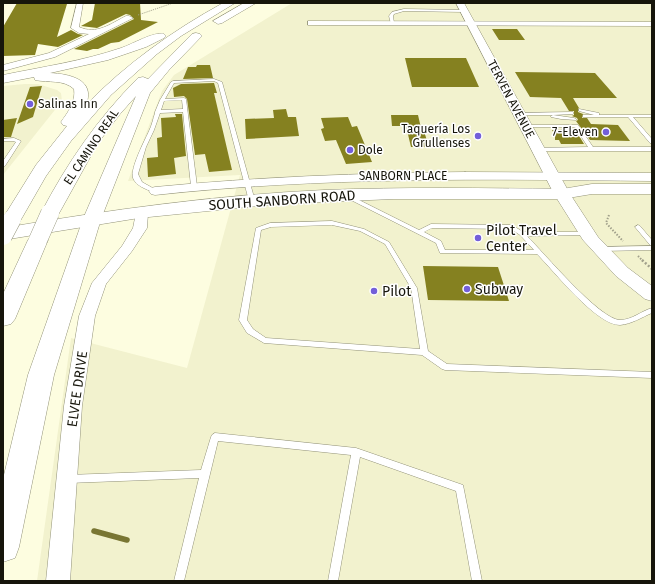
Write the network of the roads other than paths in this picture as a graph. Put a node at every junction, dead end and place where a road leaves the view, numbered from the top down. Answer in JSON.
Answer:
{"nodes":[{"id":1,"x":80,"y":3,"type":"edge"},
{"id":2,"x":251,"y":3,"type":"edge"},
{"id":3,"x":224,"y":6,"type":"edge"},
{"id":4,"x":462,"y":7,"type":"edge"},
{"id":5,"x":129,"y":18,"type":"road end"},
{"id":6,"x":311,"y":23,"type":"dead end"},
{"id":7,"x":392,"y":23,"type":"junction"},
{"id":8,"x":470,"y":24,"type":"junction"},
{"id":9,"x":652,"y":24,"type":"edge"},
{"id":10,"x":98,"y":33,"type":"junction"},
{"id":11,"x":196,"y":36,"type":"junction"},
{"id":12,"x":3,"y":68,"type":"edge"},
{"id":13,"x":3,"y":80,"type":"edge"},
{"id":14,"x":162,"y":100,"type":"junction"},
{"id":15,"x":186,"y":110,"type":"junction"},
{"id":16,"x":157,"y":112,"type":"junction"},
{"id":17,"x":519,"y":114,"type":"junction"},
{"id":18,"x":545,"y":114,"type":"junction"},
{"id":19,"x":601,"y":115,"type":"junction"},
{"id":20,"x":629,"y":116,"type":"junction"},
{"id":21,"x":652,"y":116,"type":"edge"},
{"id":22,"x":525,"y":126,"type":"junction"},
{"id":23,"x":3,"y":140,"type":"edge"},
{"id":24,"x":652,"y":142,"type":"edge"},
{"id":25,"x":652,"y":148,"type":"edge"},
{"id":26,"x":538,"y":149,"type":"junction"},
{"id":27,"x":592,"y":149,"type":"junction"},
{"id":28,"x":47,"y":161,"type":"junction"},
{"id":29,"x":3,"y":166,"type":"edge"},
{"id":30,"x":553,"y":177,"type":"junction"},
{"id":31,"x":652,"y":177,"type":"edge"},
{"id":32,"x":247,"y":182,"type":"junction"},
{"id":33,"x":194,"y":186,"type":"junction"},
{"id":34,"x":652,"y":189,"type":"edge"},
{"id":35,"x":155,"y":191,"type":"joint"},
{"id":36,"x":562,"y":194,"type":"junction"},
{"id":37,"x":345,"y":195,"type":"junction"},
{"id":38,"x":252,"y":201,"type":"junction"},
{"id":39,"x":652,"y":204,"type":"edge"},
{"id":40,"x":142,"y":213,"type":"junction"},
{"id":41,"x":92,"y":219,"type":"junction"},
{"id":42,"x":638,"y":227,"type":"dead end"},
{"id":43,"x":6,"y":230,"type":"edge"},
{"id":44,"x":420,"y":232,"type":"junction"},
{"id":45,"x":522,"y":234,"type":"junction"},
{"id":46,"x":588,"y":234,"type":"junction"},
{"id":47,"x":652,"y":244,"type":"edge"},
{"id":48,"x":652,"y":248,"type":"edge"},
{"id":49,"x":600,"y":249,"type":"junction"},
{"id":50,"x":539,"y":252,"type":"junction"},
{"id":51,"x":652,"y":295,"type":"edge"},
{"id":52,"x":652,"y":310,"type":"edge"},
{"id":53,"x":3,"y":319,"type":"edge"},
{"id":54,"x":424,"y":352,"type":"junction"},
{"id":55,"x":652,"y":374,"type":"edge"},
{"id":56,"x":356,"y":452,"type":"junction"},
{"id":57,"x":204,"y":474,"type":"junction"},
{"id":58,"x":66,"y":479,"type":"junction"},
{"id":59,"x":3,"y":547,"type":"edge"},
{"id":60,"x":58,"y":581,"type":"edge"},
{"id":61,"x":179,"y":581,"type":"edge"},
{"id":62,"x":333,"y":581,"type":"edge"},
{"id":63,"x":477,"y":581,"type":"edge"}],
"edges":[{"from":1,"to":10,"type":"street"},
{"from":2,"to":11,"type":"highway","name":"EL CAMINO REAL"},
{"from":3,"to":13,"type":"highway"},
{"from":3,"to":28,"type":"highway","name":"EL CAMINO REAL"},
{"from":4,"to":7,"type":"lane"},
{"from":4,"to":8,"type":"street","name":"TERVEN AVENUE"},
{"from":5,"to":10,"type":"street"},
{"from":6,"to":7,"type":"street"},
{"from":7,"to":8,"type":"street"},
{"from":8,"to":9,"type":"street"},
{"from":8,"to":17,"type":"street","name":"TERVEN AVENUE"},
{"from":10,"to":12,"type":"street"},
{"from":11,"to":41,"type":"highway"},
{"from":11,"to":53,"type":"highway","name":"EL CAMINO REAL","bridge":true},
{"from":13,"to":28,"type":"highway"},
{"from":14,"to":15,"type":"lane"},
{"from":14,"to":16,"type":"lane"},
{"from":14,"to":32,"type":"lane"},
{"from":15,"to":16,"type":"lane"},
{"from":15,"to":33,"type":"lane"},
{"from":16,"to":35,"type":"lane"},
{"from":17,"to":18,"type":"lane"},
{"from":17,"to":22,"type":"street","name":"TERVEN AVENUE"},
{"from":18,"to":18,"type":"lane"},
{"from":19,"to":19,"type":"lane"},
{"from":19,"to":20,"type":"lane"},
{"from":20,"to":21,"type":"lane"},
{"from":20,"to":24,"type":"lane"},
{"from":22,"to":26,"type":"street","name":"TERVEN AVENUE"},
{"from":22,"to":27,"type":"lane"},
{"from":23,"to":29,"type":"lane"},
{"from":25,"to":27,"type":"lane"},
{"from":26,"to":27,"type":"lane"},
{"from":26,"to":30,"type":"street","name":"TERVEN AVENUE"},
{"from":28,"to":43,"type":"highway","name":"EL CAMINO REAL"},
{"from":30,"to":31,"type":"street","name":"SANBORN PLACE"},
{"from":30,"to":32,"type":"street","name":"SANBORN PLACE"},
{"from":30,"to":36,"type":"street","name":"TERVEN AVENUE"},
{"from":32,"to":33,"type":"street","name":"SANBORN PLACE"},
{"from":32,"to":38,"type":"lane"},
{"from":33,"to":35,"type":"street","name":"SANBORN PLACE"},
{"from":34,"to":36,"type":"highway","name":"SOUTH SANBORN ROAD"},
{"from":36,"to":37,"type":"highway","name":"SOUTH SANBORN ROAD"},
{"from":36,"to":39,"type":"highway","name":"SOUTH SANBORN ROAD"},
{"from":36,"to":46,"type":"street","name":"TERVEN AVENUE"},
{"from":37,"to":38,"type":"highway","name":"SOUTH SANBORN ROAD"},
{"from":37,"to":44,"type":"lane"},
{"from":38,"to":40,"type":"highway","name":"SOUTH SANBORN ROAD"},
{"from":40,"to":41,"type":"highway","name":"SOUTH SANBORN ROAD"},
{"from":40,"to":58,"type":"street","name":"ELVEE DRIVE"},
{"from":41,"to":43,"type":"highway","name":"SOUTH SANBORN ROAD"},
{"from":41,"to":59,"type":"highway"},
{"from":42,"to":47,"type":"lane"},
{"from":44,"to":45,"type":"lane"},
{"from":44,"to":50,"type":"lane"},
{"from":45,"to":46,"type":"lane"},
{"from":45,"to":50,"type":"lane"},
{"from":46,"to":49,"type":"street","name":"TERVEN AVENUE"},
{"from":48,"to":49,"type":"lane"},
{"from":49,"to":51,"type":"street","name":"TERVEN AVENUE"},
{"from":50,"to":52,"type":"lane"},
{"from":54,"to":54,"type":"lane"},
{"from":54,"to":55,"type":"lane"},
{"from":56,"to":57,"type":"lane"},
{"from":56,"to":62,"type":"lane"},
{"from":56,"to":63,"type":"lane"},
{"from":57,"to":58,"type":"lane"},
{"from":57,"to":61,"type":"lane"},
{"from":58,"to":60,"type":"street","name":"ELVEE DRIVE"}]}
